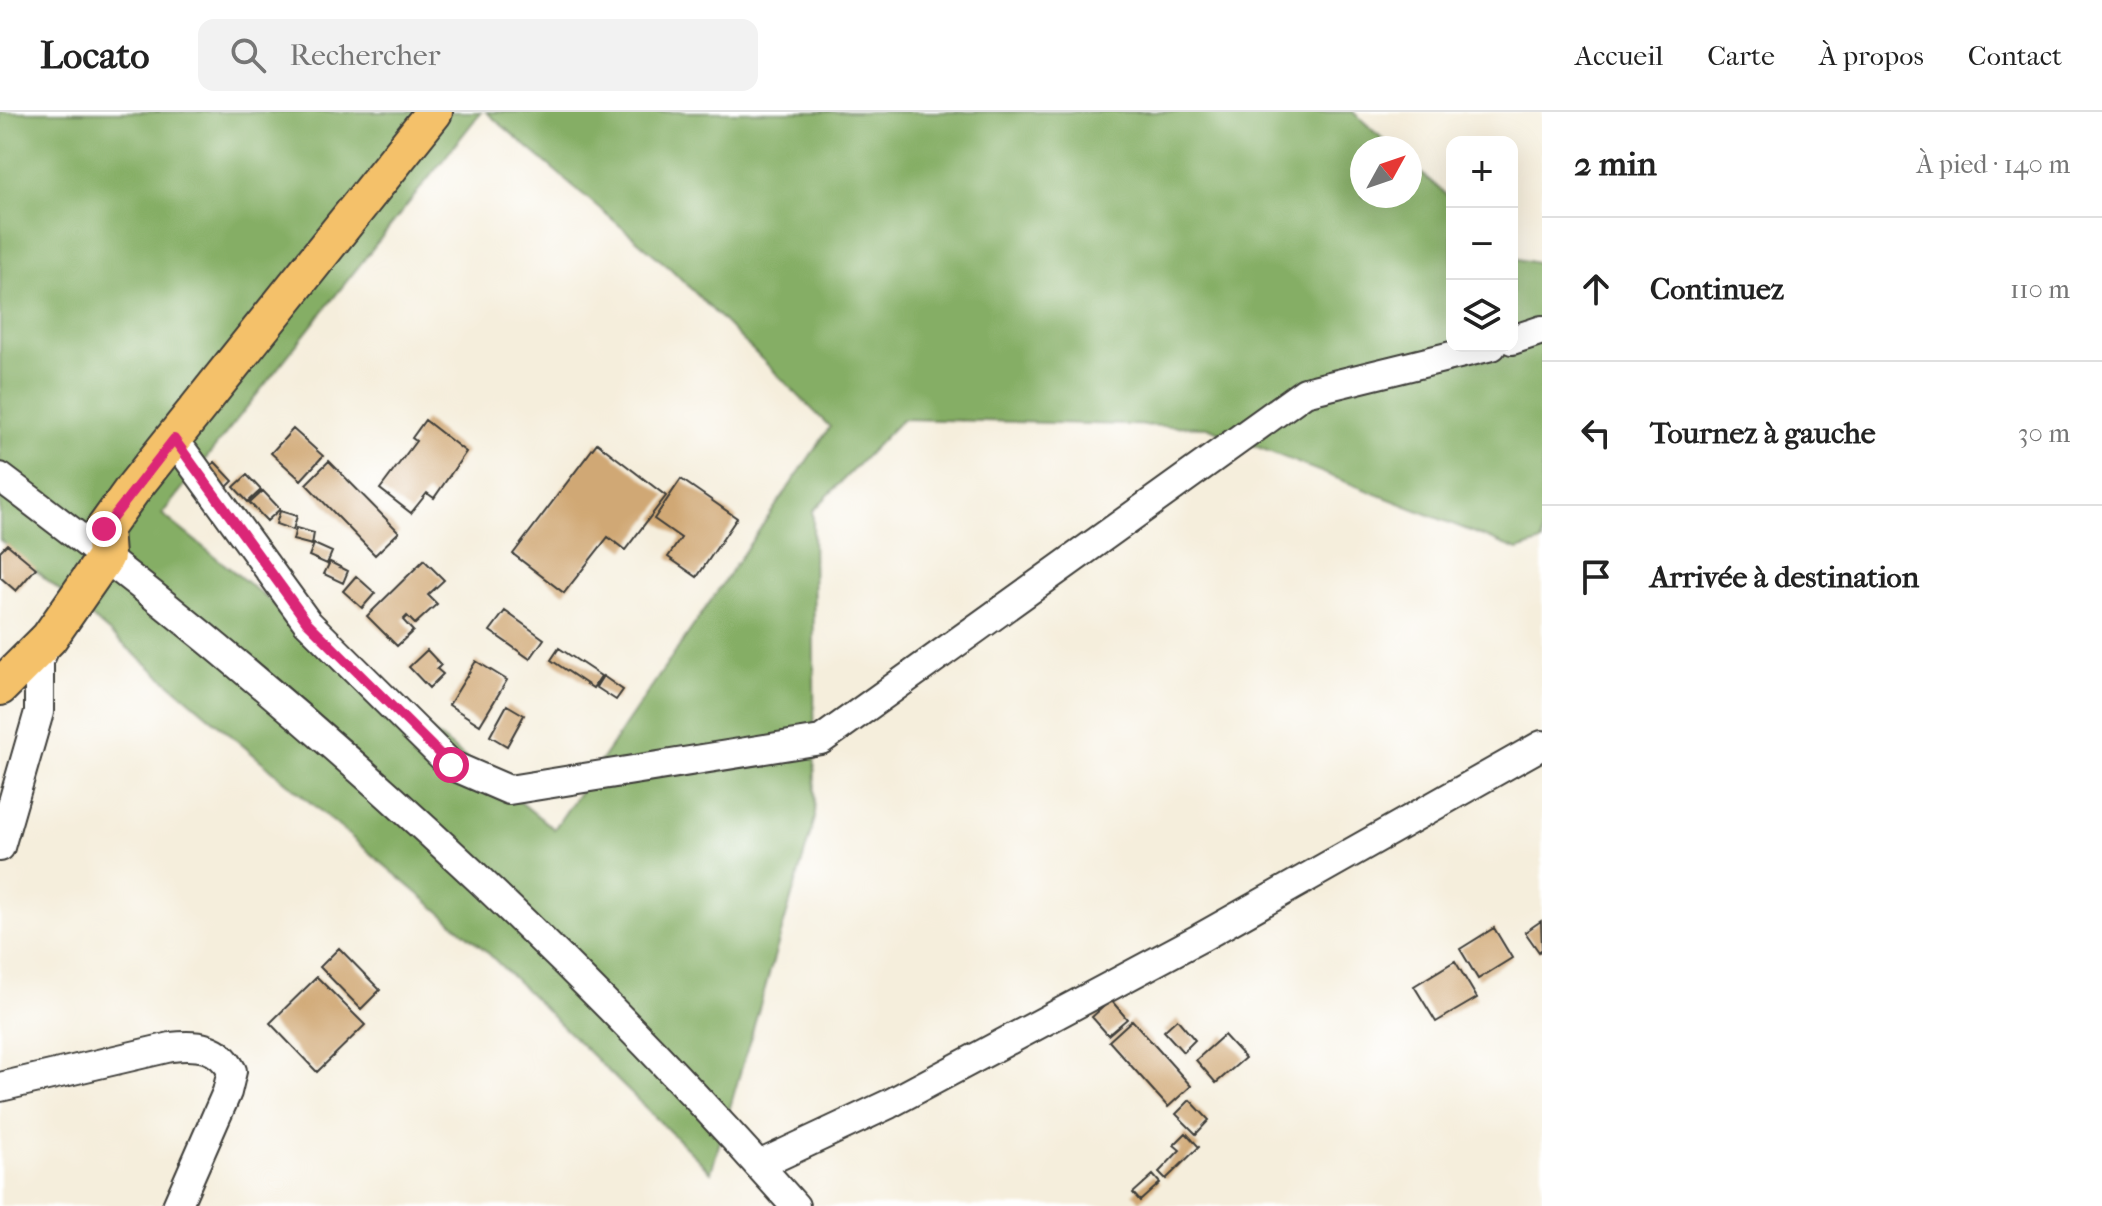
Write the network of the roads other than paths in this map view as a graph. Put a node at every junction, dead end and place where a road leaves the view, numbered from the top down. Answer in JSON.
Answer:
{"nodes":[{"id":1,"x":434,"y":112,"type":"edge"},
{"id":2,"x":1542,"y":330,"type":"edge"},
{"id":3,"x":1518,"y":338,"type":"edge"},
{"id":4,"x":1468,"y":352,"type":"edge"},
{"id":5,"x":174,"y":439,"type":"junction"},
{"id":6,"x":0,"y":477,"type":"edge"},
{"id":7,"x":106,"y":556,"type":"junction"},
{"id":8,"x":49,"y":638,"type":"junction"},
{"id":9,"x":0,"y":687,"type":"edge"},
{"id":10,"x":1542,"y":745,"type":"edge"},
{"id":11,"x":0,"y":847,"type":"edge"},
{"id":12,"x":0,"y":1087,"type":"edge"},
{"id":13,"x":759,"y":1165,"type":"junction"},
{"id":14,"x":177,"y":1206,"type":"edge"},
{"id":15,"x":795,"y":1206,"type":"edge"}],
"edges":[{"from":1,"to":5,"type":"main road"},
{"from":2,"to":3,"type":"street"},
{"from":4,"to":5,"type":"street"},
{"from":5,"to":7,"type":"main road"},
{"from":6,"to":7,"type":"street"},
{"from":7,"to":8,"type":"main road"},
{"from":7,"to":13,"type":"street"},
{"from":8,"to":9,"type":"main road"},
{"from":8,"to":11,"type":"street"},
{"from":10,"to":13,"type":"street"},
{"from":12,"to":14,"type":"street"},
{"from":13,"to":15,"type":"street"}]}
